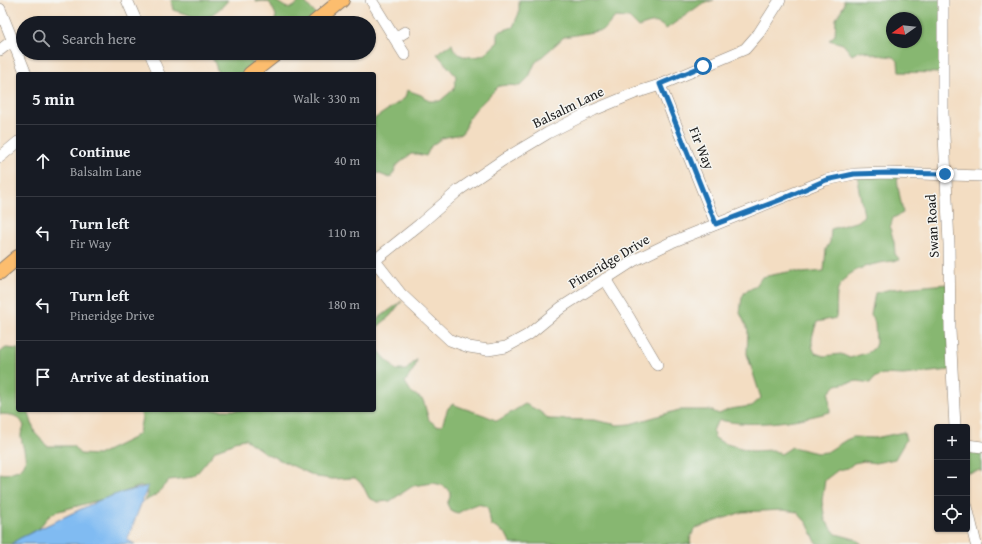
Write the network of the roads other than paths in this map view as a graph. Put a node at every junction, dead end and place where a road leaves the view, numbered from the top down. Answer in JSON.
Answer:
{"nodes":[{"id":1,"x":127,"y":0,"type":"edge"},
{"id":2,"x":342,"y":0,"type":"edge"},
{"id":3,"x":371,"y":0,"type":"edge"},
{"id":4,"x":780,"y":0,"type":"edge"},
{"id":5,"x":944,"y":0,"type":"edge"},
{"id":6,"x":0,"y":9,"type":"edge"},
{"id":7,"x":134,"y":16,"type":"edge"},
{"id":8,"x":323,"y":16,"type":"edge"},
{"id":9,"x":406,"y":32,"type":"dead end"},
{"id":10,"x":395,"y":38,"type":"junction"},
{"id":11,"x":13,"y":40,"type":"junction"},
{"id":12,"x":16,"y":48,"type":"edge"},
{"id":13,"x":0,"y":50,"type":"edge"},
{"id":14,"x":405,"y":55,"type":"dead end"},
{"id":15,"x":21,"y":60,"type":"edge"},
{"id":16,"x":153,"y":60,"type":"edge"},
{"id":17,"x":268,"y":60,"type":"edge"},
{"id":18,"x":25,"y":72,"type":"edge"},
{"id":19,"x":158,"y":72,"type":"edge"},
{"id":20,"x":253,"y":72,"type":"edge"},
{"id":21,"x":660,"y":84,"type":"junction"},
{"id":22,"x":16,"y":144,"type":"edge"},
{"id":23,"x":0,"y":156,"type":"edge"},
{"id":24,"x":945,"y":174,"type":"junction"},
{"id":25,"x":982,"y":176,"type":"edge"},
{"id":26,"x":716,"y":224,"type":"junction"},
{"id":27,"x":16,"y":259,"type":"edge"},
{"id":28,"x":376,"y":259,"type":"edge"},
{"id":29,"x":376,"y":263,"type":"edge"},
{"id":30,"x":0,"y":272,"type":"edge"},
{"id":31,"x":605,"y":279,"type":"junction"},
{"id":32,"x":657,"y":365,"type":"dead end"},
{"id":33,"x":955,"y":424,"type":"edge"},
{"id":34,"x":970,"y":445,"type":"edge"},
{"id":35,"x":982,"y":447,"type":"edge"},
{"id":36,"x":970,"y":519,"type":"edge"},
{"id":37,"x":976,"y":544,"type":"edge"}],
"edges":[{"from":1,"to":7,"type":"street"},
{"from":2,"to":8,"type":"main road"},
{"from":3,"to":10,"type":"street"},
{"from":4,"to":21,"type":"street","name":"Balsalm Lane"},
{"from":5,"to":24,"type":"street","name":"Swan Road"},
{"from":6,"to":11,"type":"street"},
{"from":9,"to":10,"type":"street"},
{"from":10,"to":14,"type":"street"},
{"from":11,"to":12,"type":"street"},
{"from":11,"to":13,"type":"street"},
{"from":15,"to":18,"type":"street"},
{"from":16,"to":19,"type":"street"},
{"from":17,"to":20,"type":"main road"},
{"from":21,"to":26,"type":"street","name":"Fir Way"},
{"from":21,"to":28,"type":"street","name":"Balsalm Lane"},
{"from":22,"to":23,"type":"street"},
{"from":24,"to":25,"type":"street","name":"Pineridge Drive"},
{"from":24,"to":26,"type":"street","name":"Pineridge Drive"},
{"from":24,"to":33,"type":"street","name":"Swan Road"},
{"from":26,"to":31,"type":"street","name":"Pineridge Drive"},
{"from":27,"to":30,"type":"main road"},
{"from":29,"to":31,"type":"street","name":"Pineridge Drive"},
{"from":31,"to":32,"type":"street"},
{"from":34,"to":35,"type":"street"},
{"from":36,"to":37,"type":"street"}]}
